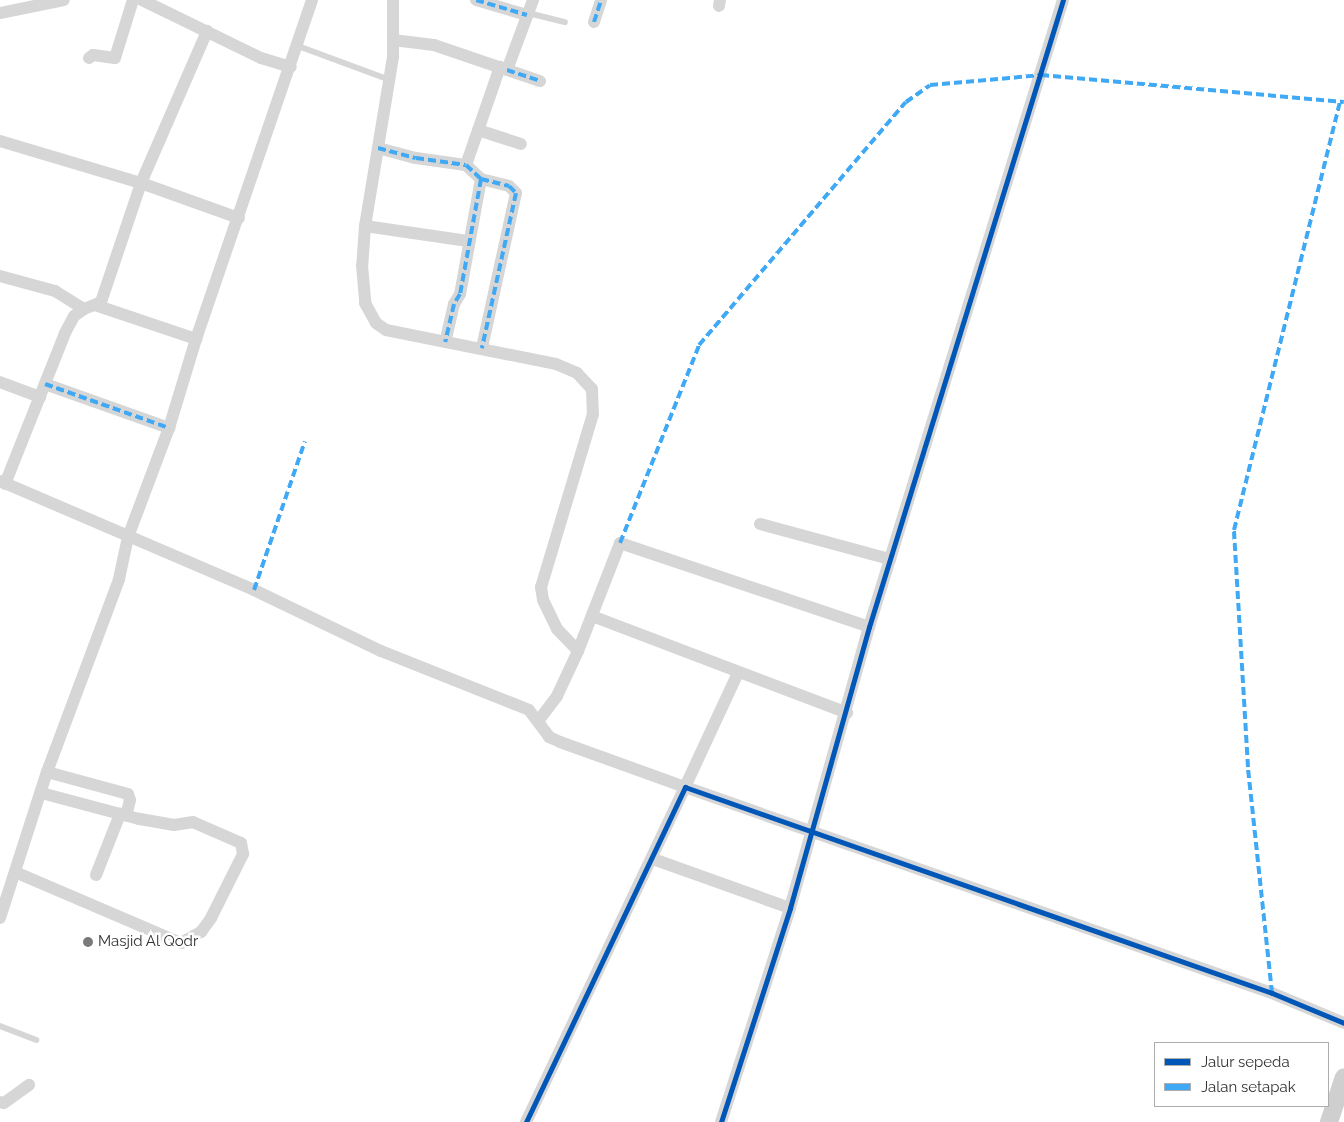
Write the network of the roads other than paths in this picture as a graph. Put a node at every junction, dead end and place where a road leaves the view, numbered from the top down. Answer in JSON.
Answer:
{"nodes":[{"id":1,"x":64,"y":0,"type":"edge"},
{"id":2,"x":134,"y":0,"type":"edge"},
{"id":3,"x":142,"y":0,"type":"edge"},
{"id":4,"x":312,"y":0,"type":"edge"},
{"id":5,"x":393,"y":0,"type":"edge"},
{"id":6,"x":476,"y":0,"type":"edge"},
{"id":7,"x":533,"y":0,"type":"edge"},
{"id":8,"x":601,"y":0,"type":"edge"},
{"id":9,"x":1063,"y":0,"type":"edge"},
{"id":10,"x":0,"y":13,"type":"edge"},
{"id":11,"x":528,"y":14,"type":"junction"},
{"id":12,"x":565,"y":22,"type":"dead end"},
{"id":13,"x":594,"y":22,"type":"dead end"},
{"id":14,"x":207,"y":30,"type":"junction"},
{"id":15,"x":393,"y":40,"type":"junction"},
{"id":16,"x":298,"y":46,"type":"junction"},
{"id":17,"x":89,"y":58,"type":"dead end"},
{"id":18,"x":291,"y":67,"type":"junction"},
{"id":19,"x":503,"y":68,"type":"junction"},
{"id":20,"x":390,"y":80,"type":"junction"},
{"id":21,"x":540,"y":81,"type":"dead end"},
{"id":22,"x":478,"y":130,"type":"junction"},
{"id":23,"x":0,"y":141,"type":"edge"},
{"id":24,"x":521,"y":144,"type":"dead end"},
{"id":25,"x":378,"y":148,"type":"junction"},
{"id":26,"x":466,"y":165,"type":"junction"},
{"id":27,"x":481,"y":179,"type":"junction"},
{"id":28,"x":141,"y":183,"type":"junction"},
{"id":29,"x":239,"y":218,"type":"junction"},
{"id":30,"x":365,"y":226,"type":"junction"},
{"id":31,"x":468,"y":241,"type":"junction"},
{"id":32,"x":0,"y":276,"type":"edge"},
{"id":33,"x":89,"y":307,"type":"junction"},
{"id":34,"x":196,"y":338,"type":"junction"},
{"id":35,"x":445,"y":342,"type":"junction"},
{"id":36,"x":482,"y":348,"type":"junction"},
{"id":37,"x":0,"y":382,"type":"edge"},
{"id":38,"x":45,"y":384,"type":"junction"},
{"id":39,"x":40,"y":397,"type":"junction"},
{"id":40,"x":169,"y":428,"type":"junction"},
{"id":41,"x":3,"y":483,"type":"edge"},
{"id":42,"x":760,"y":524,"type":"dead end"},
{"id":43,"x":128,"y":537,"type":"junction"},
{"id":44,"x":890,"y":559,"type":"junction"},
{"id":45,"x":592,"y":616,"type":"junction"},
{"id":46,"x":869,"y":627,"type":"junction"},
{"id":47,"x":578,"y":651,"type":"junction"},
{"id":48,"x":738,"y":673,"type":"junction"},
{"id":49,"x":847,"y":713,"type":"junction"},
{"id":50,"x":539,"y":720,"type":"junction"},
{"id":51,"x":47,"y":772,"type":"junction"},
{"id":52,"x":685,"y":787,"type":"junction"},
{"id":53,"x":41,"y":793,"type":"junction"},
{"id":54,"x":123,"y":815,"type":"junction"},
{"id":55,"x":811,"y":830,"type":"junction"},
{"id":56,"x":653,"y":859,"type":"junction"},
{"id":57,"x":15,"y":872,"type":"junction"},
{"id":58,"x":96,"y":875,"type":"dead end"},
{"id":59,"x":790,"y":908,"type":"junction"},
{"id":60,"x":0,"y":918,"type":"edge"},
{"id":61,"x":1344,"y":1023,"type":"edge"},
{"id":62,"x":0,"y":1026,"type":"edge"},
{"id":63,"x":36,"y":1040,"type":"dead end"},
{"id":64,"x":1344,"y":1077,"type":"edge"},
{"id":65,"x":29,"y":1085,"type":"dead end"},
{"id":66,"x":0,"y":1102,"type":"edge"},
{"id":67,"x":526,"y":1122,"type":"edge"},
{"id":68,"x":721,"y":1122,"type":"edge"},
{"id":69,"x":1328,"y":1122,"type":"edge"}],
"edges":[{"from":1,"to":10,"type":"street"},
{"from":2,"to":17,"type":"street"},
{"from":3,"to":14,"type":"street"},
{"from":4,"to":16,"type":"street"},
{"from":5,"to":15,"type":"street"},
{"from":6,"to":11,"type":"street"},
{"from":7,"to":11,"type":"street"},
{"from":8,"to":13,"type":"street"},
{"from":9,"to":44,"type":"street"},
{"from":11,"to":12,"type":"lane"},
{"from":11,"to":19,"type":"street"},
{"from":14,"to":18,"type":"street"},
{"from":14,"to":28,"type":"street"},
{"from":15,"to":19,"type":"street"},
{"from":15,"to":20,"type":"street"},
{"from":16,"to":18,"type":"street"},
{"from":16,"to":20,"type":"lane"},
{"from":18,"to":29,"type":"street"},
{"from":19,"to":21,"type":"street"},
{"from":19,"to":22,"type":"street"},
{"from":20,"to":25,"type":"street"},
{"from":22,"to":24,"type":"street"},
{"from":22,"to":26,"type":"street"},
{"from":23,"to":28,"type":"street"},
{"from":25,"to":26,"type":"street"},
{"from":25,"to":30,"type":"street"},
{"from":26,"to":27,"type":"street"},
{"from":27,"to":31,"type":"street"},
{"from":27,"to":36,"type":"street"},
{"from":28,"to":29,"type":"street"},
{"from":28,"to":33,"type":"street"},
{"from":29,"to":34,"type":"street"},
{"from":30,"to":31,"type":"street"},
{"from":30,"to":35,"type":"street"},
{"from":31,"to":35,"type":"street"},
{"from":32,"to":33,"type":"street"},
{"from":33,"to":34,"type":"street"},
{"from":33,"to":38,"type":"street"},
{"from":34,"to":40,"type":"street"},
{"from":35,"to":36,"type":"street"},
{"from":36,"to":47,"type":"street"},
{"from":37,"to":39,"type":"street"},
{"from":38,"to":39,"type":"street"},
{"from":38,"to":40,"type":"street"},
{"from":39,"to":41,"type":"street"},
{"from":40,"to":43,"type":"street"},
{"from":41,"to":43,"type":"street"},
{"from":42,"to":44,"type":"street"},
{"from":43,"to":50,"type":"street"},
{"from":43,"to":51,"type":"street"},
{"from":44,"to":46,"type":"street"},
{"from":45,"to":46,"type":"street"},
{"from":45,"to":47,"type":"street"},
{"from":45,"to":48,"type":"street"},
{"from":46,"to":49,"type":"street"},
{"from":47,"to":50,"type":"street"},
{"from":48,"to":49,"type":"street"},
{"from":48,"to":52,"type":"street"},
{"from":49,"to":55,"type":"street"},
{"from":50,"to":52,"type":"street"},
{"from":51,"to":53,"type":"street"},
{"from":51,"to":54,"type":"street"},
{"from":52,"to":55,"type":"street"},
{"from":52,"to":56,"type":"street"},
{"from":53,"to":54,"type":"street"},
{"from":53,"to":57,"type":"street"},
{"from":54,"to":57,"type":"street"},
{"from":54,"to":58,"type":"street"},
{"from":55,"to":59,"type":"street"},
{"from":55,"to":61,"type":"street"},
{"from":56,"to":59,"type":"street"},
{"from":56,"to":67,"type":"street"},
{"from":57,"to":60,"type":"street"},
{"from":59,"to":68,"type":"street"},
{"from":62,"to":63,"type":"lane"},
{"from":64,"to":69,"type":"street"},
{"from":65,"to":66,"type":"street"}]}
